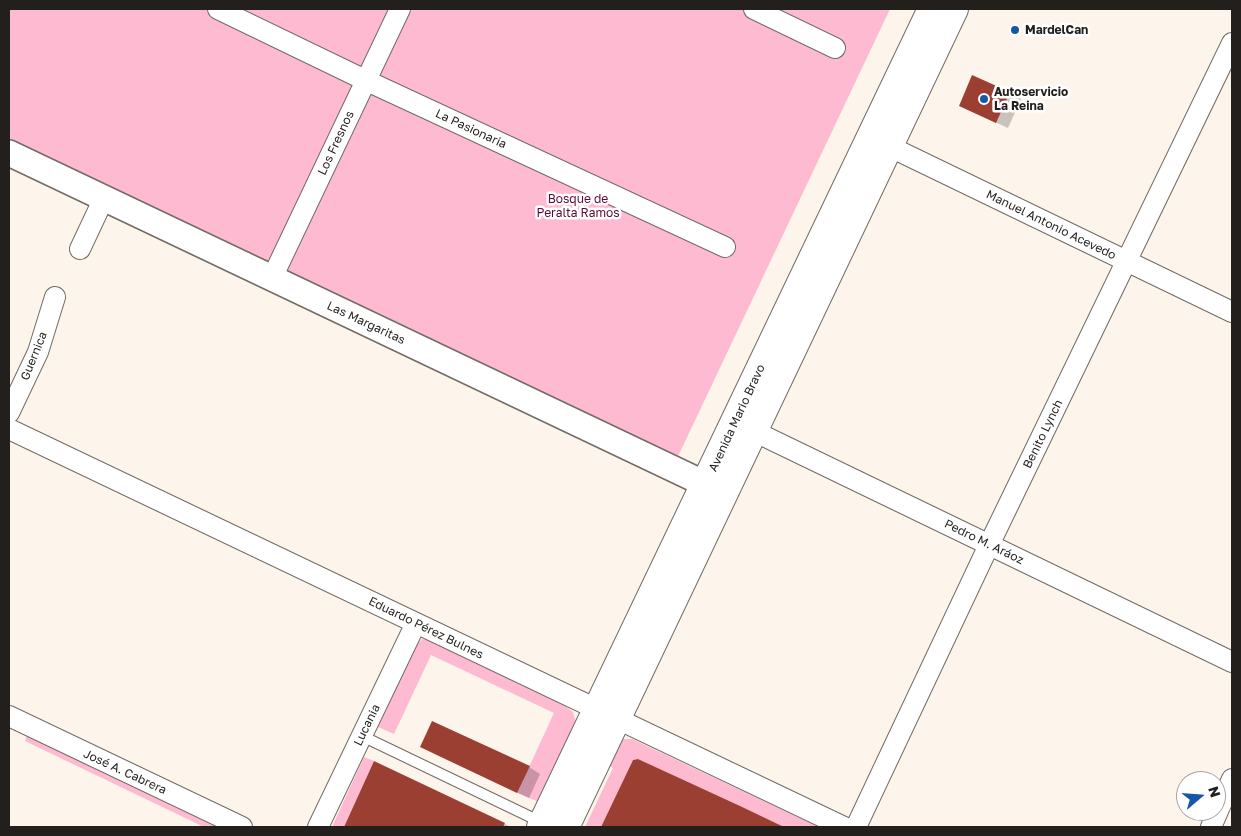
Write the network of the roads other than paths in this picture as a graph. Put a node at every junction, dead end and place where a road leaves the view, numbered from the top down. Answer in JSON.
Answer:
{"nodes":[{"id":1,"x":218,"y":9,"type":"edge"},
{"id":2,"x":400,"y":9,"type":"edge"},
{"id":3,"x":754,"y":9,"type":"edge"},
{"id":4,"x":932,"y":9,"type":"edge"},
{"id":5,"x":954,"y":9,"type":"edge"},
{"id":6,"x":1232,"y":42,"type":"edge"},
{"id":7,"x":835,"y":48,"type":"dead end"},
{"id":8,"x":365,"y":80,"type":"junction"},
{"id":9,"x":880,"y":142,"type":"junction"},
{"id":10,"x":9,"y":153,"type":"edge"},
{"id":11,"x":104,"y":198,"type":"junction"},
{"id":12,"x":724,"y":247,"type":"dead end"},
{"id":13,"x":80,"y":249,"type":"dead end"},
{"id":14,"x":1128,"y":261,"type":"junction"},
{"id":15,"x":272,"y":278,"type":"junction"},
{"id":16,"x":55,"y":296,"type":"dead end"},
{"id":17,"x":1232,"y":312,"type":"edge"},
{"id":18,"x":9,"y":414,"type":"edge"},
{"id":19,"x":744,"y":427,"type":"junction"},
{"id":20,"x":9,"y":429,"type":"edge"},
{"id":21,"x":714,"y":489,"type":"junction"},
{"id":22,"x":989,"y":545,"type":"junction"},
{"id":23,"x":416,"y":623,"type":"junction"},
{"id":24,"x":1232,"y":662,"type":"edge"},
{"id":25,"x":606,"y":714,"type":"junction"},
{"id":26,"x":9,"y":716,"type":"edge"},
{"id":27,"x":362,"y":736,"type":"junction"},
{"id":28,"x":1232,"y":779,"type":"edge"},
{"id":29,"x":549,"y":826,"type":"edge"},
{"id":30,"x":242,"y":827,"type":"edge"},
{"id":31,"x":318,"y":827,"type":"edge"},
{"id":32,"x":844,"y":827,"type":"edge"},
{"id":33,"x":856,"y":827,"type":"edge"},
{"id":34,"x":1211,"y":827,"type":"edge"}],
"edges":[{"from":1,"to":8,"type":"street","name":"La Pasionaria"},
{"from":2,"to":8,"type":"street","name":"Los Fresnos"},
{"from":3,"to":7,"type":"street"},
{"from":4,"to":9,"type":"main road","name":"Avenida Mario Bravo"},
{"from":5,"to":9,"type":"main road","name":"Avenida Mario Bravo"},
{"from":6,"to":14,"type":"street","name":"Benito Lynch"},
{"from":8,"to":12,"type":"street","name":"La Pasionaria"},
{"from":8,"to":15,"type":"street","name":"Los Fresnos"},
{"from":9,"to":14,"type":"street","name":"Manuel Antonio Acevedo"},
{"from":9,"to":19,"type":"main road","name":"Avenida Mario Bravo"},
{"from":10,"to":11,"type":"street","name":"Las Margaritas"},
{"from":11,"to":13,"type":"street"},
{"from":11,"to":15,"type":"street","name":"Las Margaritas"},
{"from":14,"to":17,"type":"street","name":"Manuel Antonio Acevedo"},
{"from":14,"to":22,"type":"street","name":"Benito Lynch"},
{"from":15,"to":21,"type":"street","name":"Las Margaritas"},
{"from":16,"to":18,"type":"street","name":"Guernica"},
{"from":19,"to":21,"type":"main road","name":"Avenida Mario Bravo"},
{"from":19,"to":22,"type":"street","name":"Pedro M. Aráoz"},
{"from":20,"to":23,"type":"street","name":"Eduardo Pérez Bulnes"},
{"from":21,"to":25,"type":"main road","name":"Avenida Mario Bravo"},
{"from":22,"to":24,"type":"street","name":"Pedro M. Aráoz"},
{"from":22,"to":33,"type":"street","name":"Benito Lynch"},
{"from":23,"to":25,"type":"street","name":"Eduardo Pérez Bulnes"},
{"from":23,"to":27,"type":"street","name":"Lucania"},
{"from":25,"to":29,"type":"main road","name":"Avenida Mario Bravo"},
{"from":25,"to":32,"type":"street","name":"Eduardo Pérez Bulnes"},
{"from":26,"to":30,"type":"street","name":"José A. Cabrera"},
{"from":27,"to":29,"type":"lane"},
{"from":27,"to":31,"type":"street","name":"Lucania"},
{"from":28,"to":34,"type":"street"}]}
